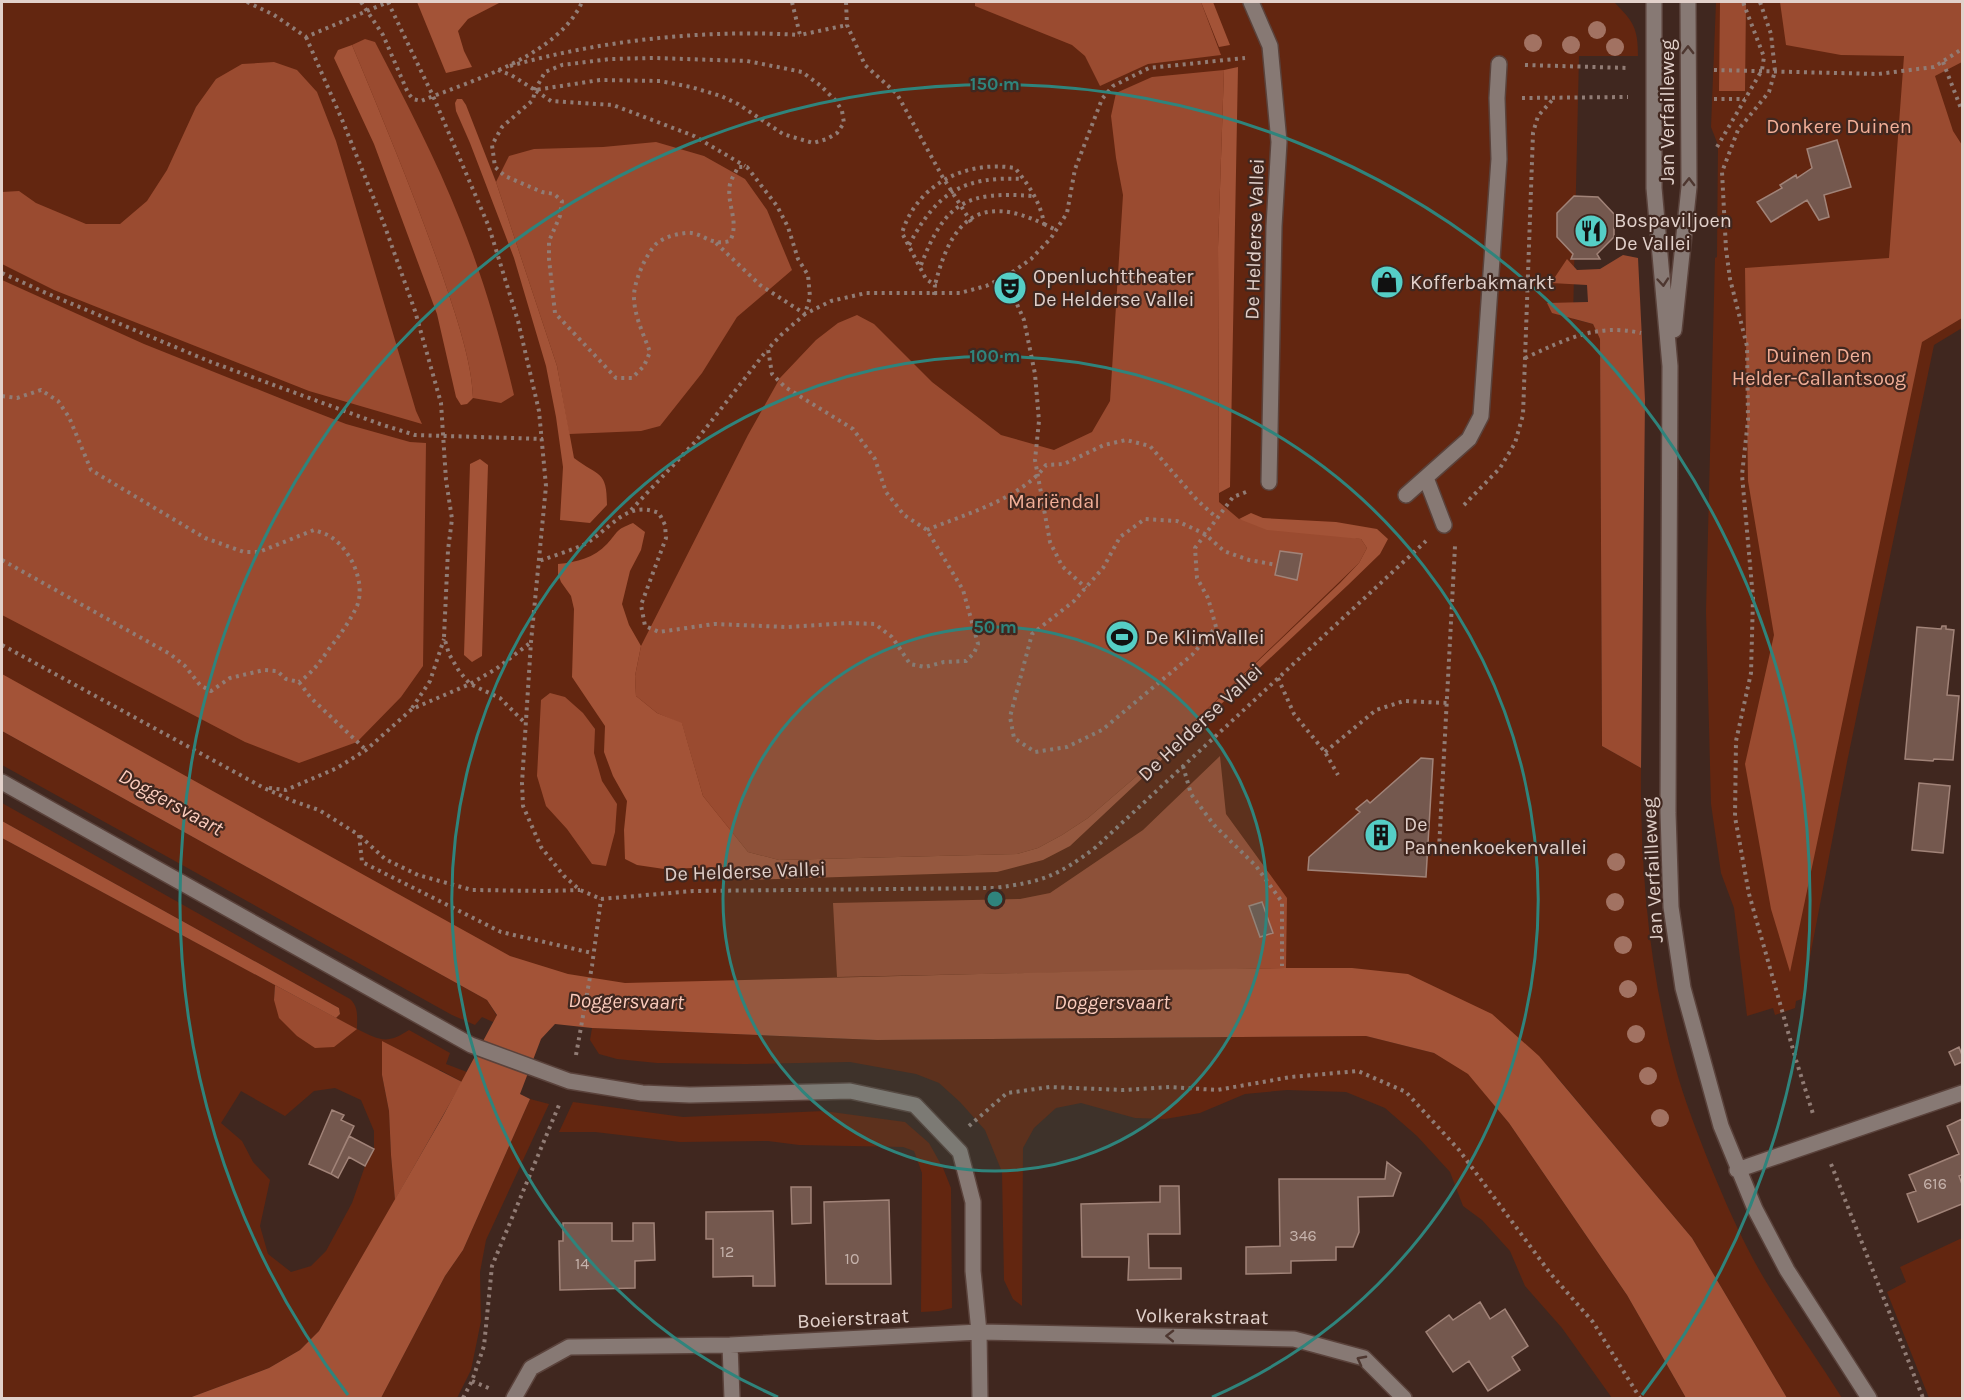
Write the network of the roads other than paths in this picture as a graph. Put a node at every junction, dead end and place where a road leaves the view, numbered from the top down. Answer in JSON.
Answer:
{"nodes":[{"id":1,"x":1251,"y":2,"type":"edge"},
{"id":2,"x":1654,"y":2,"type":"edge"},
{"id":3,"x":1688,"y":2,"type":"edge"},
{"id":4,"x":1499,"y":64,"type":"dead end"},
{"id":5,"x":1670,"y":366,"type":"junction"},
{"id":6,"x":1426,"y":478,"type":"junction"},
{"id":7,"x":1269,"y":482,"type":"road end"},
{"id":8,"x":1406,"y":495,"type":"dead end"},
{"id":9,"x":1444,"y":525,"type":"road end"},
{"id":10,"x":2,"y":782,"type":"edge"},
{"id":11,"x":1962,"y":1093,"type":"edge"},
{"id":12,"x":1737,"y":1170,"type":"junction"},
{"id":13,"x":979,"y":1332,"type":"junction"},
{"id":14,"x":730,"y":1345,"type":"junction"},
{"id":15,"x":514,"y":1398,"type":"edge"},
{"id":16,"x":732,"y":1398,"type":"edge"},
{"id":17,"x":980,"y":1398,"type":"edge"},
{"id":18,"x":1404,"y":1398,"type":"edge"},
{"id":19,"x":1869,"y":1398,"type":"edge"}],
"edges":[{"from":1,"to":7,"type":"street","name":"De Helderse Vallei"},
{"from":2,"to":5,"type":"street","name":"Jan Verfailleweg","one_way":true},
{"from":5,"to":3,"type":"street","name":"Jan Verfailleweg","one_way":true},
{"from":4,"to":6,"type":"street"},
{"from":5,"to":12,"type":"street","name":"Jan Verfailleweg"},
{"from":6,"to":8,"type":"street"},
{"from":6,"to":9,"type":"street"},
{"from":10,"to":13,"type":"street"},
{"from":11,"to":12,"type":"street"},
{"from":12,"to":19,"type":"street","name":"Jan Verfailleweg"},
{"from":13,"to":14,"type":"street","name":"Boeierstraat"},
{"from":13,"to":17,"type":"street"},
{"from":18,"to":13,"type":"street","name":"Volkerakstraat","one_way":true},
{"from":14,"to":15,"type":"street","name":"Boeierstraat"},
{"from":14,"to":16,"type":"street"}]}
